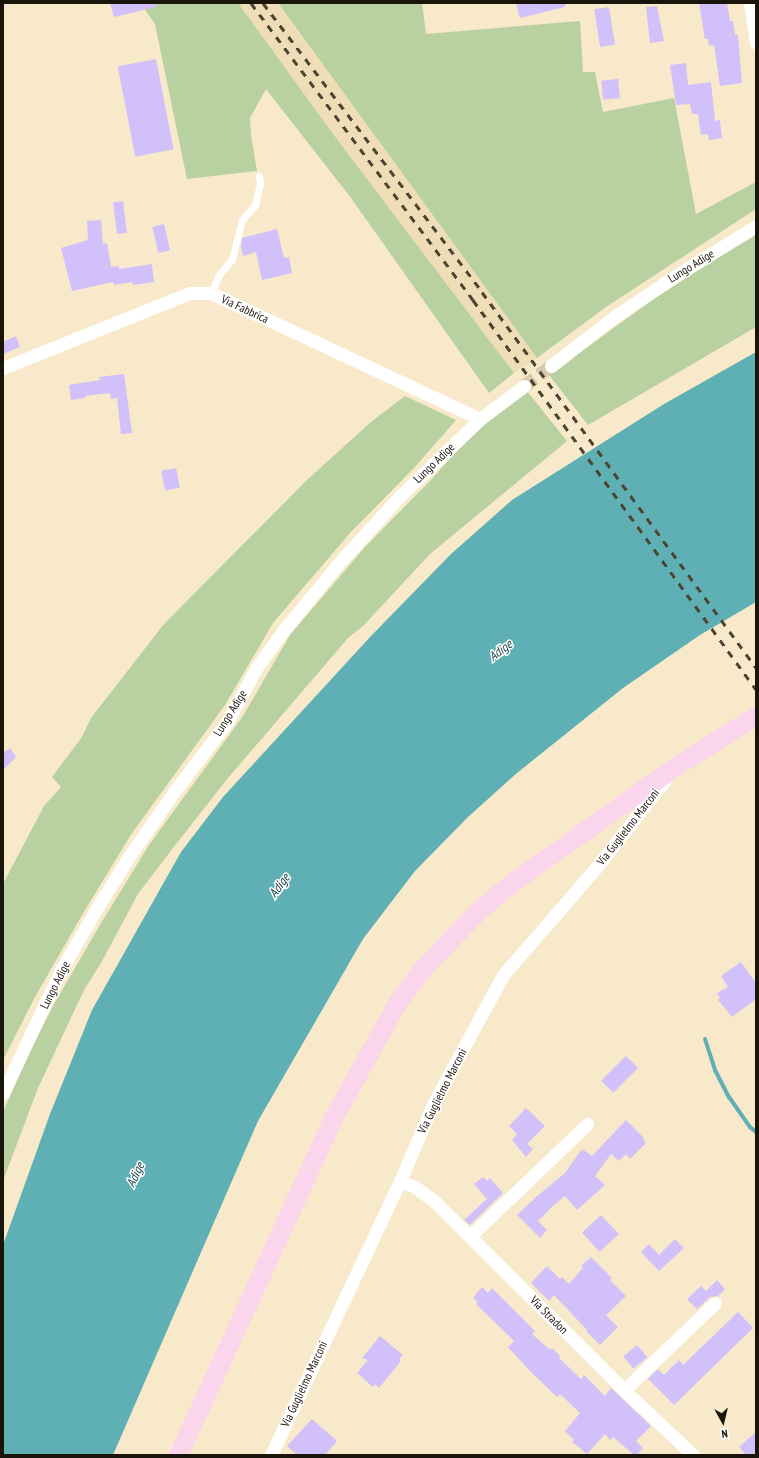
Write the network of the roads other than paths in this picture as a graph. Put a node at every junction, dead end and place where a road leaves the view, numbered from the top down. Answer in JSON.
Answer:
{"nodes":[{"id":1,"x":750,"y":3,"type":"edge"},
{"id":2,"x":756,"y":43,"type":"edge"},
{"id":3,"x":259,"y":176,"type":"dead end"},
{"id":4,"x":756,"y":226,"type":"edge"},
{"id":5,"x":211,"y":293,"type":"junction"},
{"id":6,"x":551,"y":366,"type":"tunnel mouth"},
{"id":7,"x":3,"y":368,"type":"edge"},
{"id":8,"x":524,"y":386,"type":"tunnel mouth"},
{"id":9,"x":480,"y":419,"type":"junction"},
{"id":10,"x":756,"y":715,"type":"edge"},
{"id":11,"x":676,"y":766,"type":"junction"},
{"id":12,"x":3,"y":1093,"type":"edge"},
{"id":13,"x":587,"y":1124,"type":"dead end"},
{"id":14,"x":400,"y":1181,"type":"junction"},
{"id":15,"x":470,"y":1236,"type":"junction"},
{"id":16,"x":715,"y":1303,"type":"dead end"},
{"id":17,"x":624,"y":1390,"type":"junction"},
{"id":18,"x":178,"y":1455,"type":"edge"},
{"id":19,"x":271,"y":1455,"type":"edge"},
{"id":20,"x":693,"y":1455,"type":"edge"}],
"edges":[{"from":1,"to":2,"type":"street"},
{"from":3,"to":5,"type":"lane"},
{"from":4,"to":6,"type":"street","name":"Lungo Adige"},
{"from":5,"to":7,"type":"street","name":"Via Fabbrica"},
{"from":5,"to":9,"type":"street","name":"Via Fabbrica"},
{"from":8,"to":9,"type":"street","name":"Lungo Adige"},
{"from":9,"to":12,"type":"street","name":"Lungo Adige"},
{"from":10,"to":11,"type":"main road"},
{"from":11,"to":14,"type":"street","name":"Via Guglielmo Marconi"},
{"from":11,"to":18,"type":"main road"},
{"from":13,"to":15,"type":"street"},
{"from":14,"to":15,"type":"street","name":"Via Stradon"},
{"from":14,"to":19,"type":"street","name":"Via Guglielmo Marconi"},
{"from":15,"to":17,"type":"street","name":"Via Stradon"},
{"from":16,"to":17,"type":"street"},
{"from":17,"to":20,"type":"street","name":"Via Stradon"}]}
